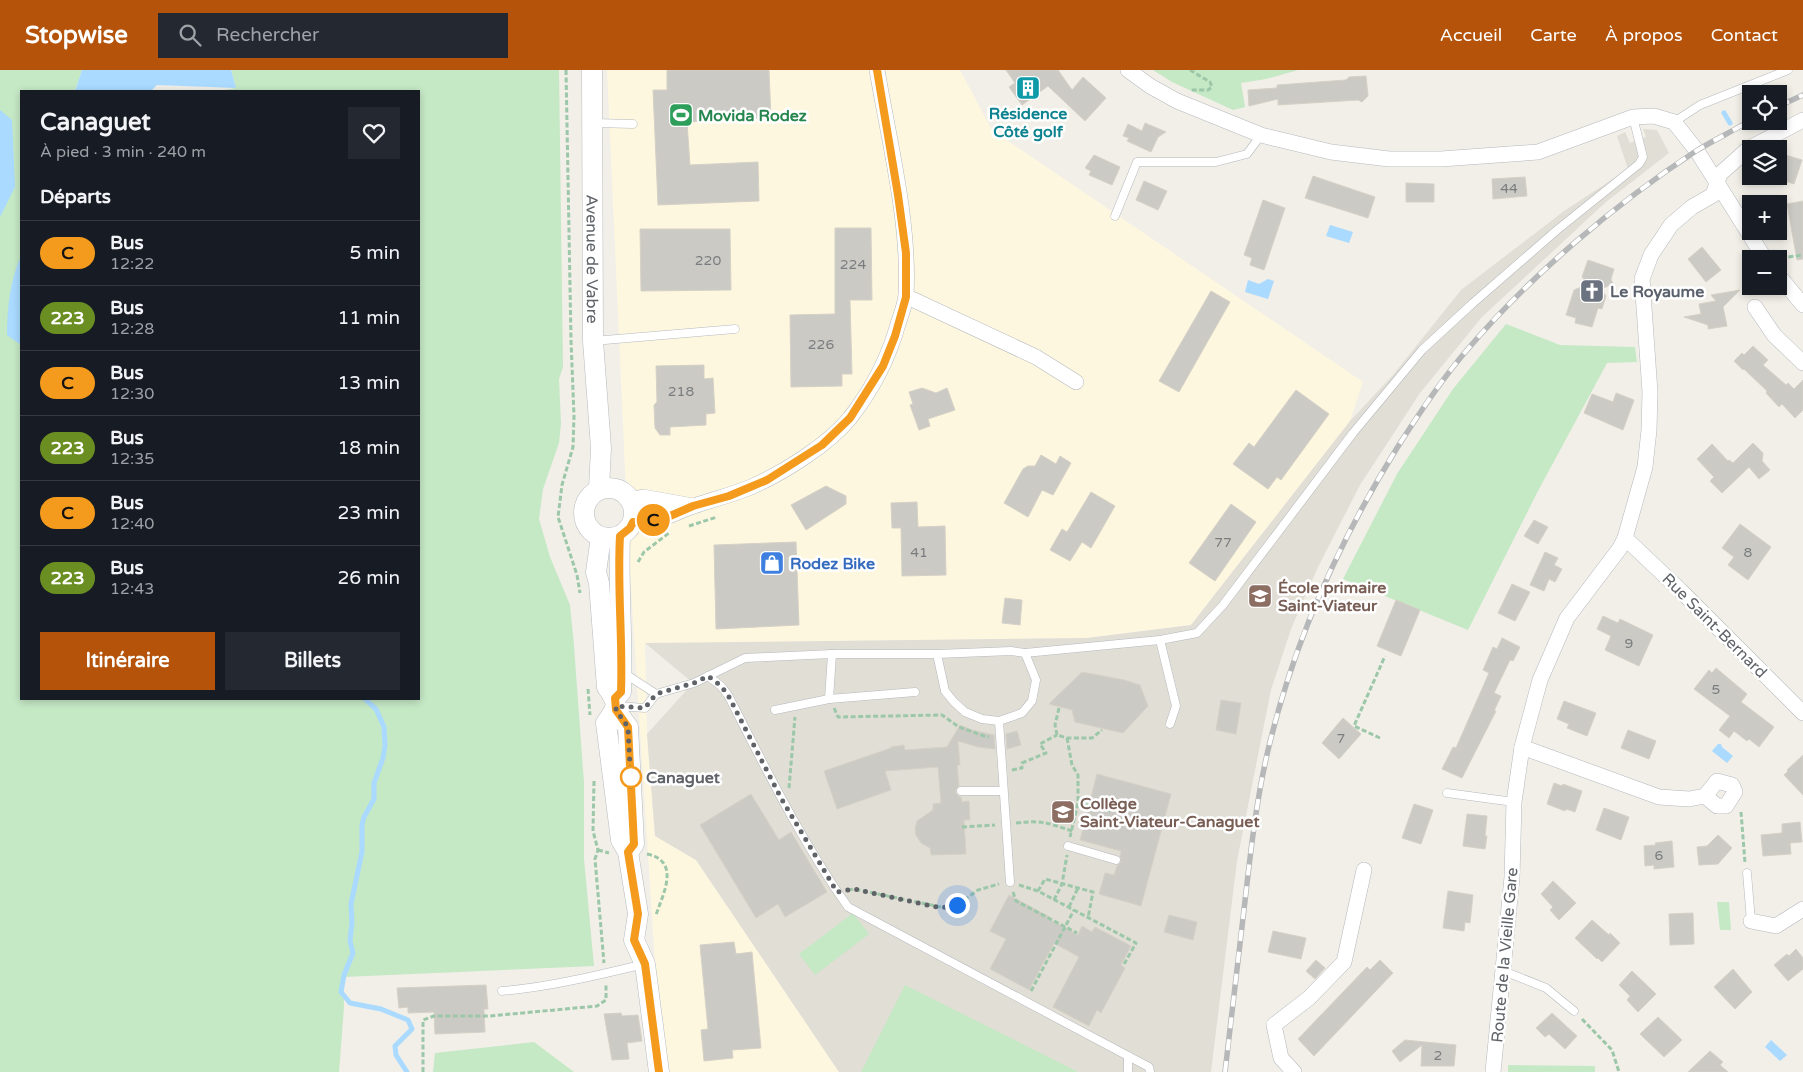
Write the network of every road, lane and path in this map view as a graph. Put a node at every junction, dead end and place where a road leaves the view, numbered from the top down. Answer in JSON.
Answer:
{"nodes":[{"id":1,"x":566,"y":70,"type":"edge"},
{"id":2,"x":592,"y":70,"type":"edge"},
{"id":3,"x":877,"y":70,"type":"edge"},
{"id":4,"x":1128,"y":70,"type":"edge"},
{"id":5,"x":1190,"y":70,"type":"edge"},
{"id":6,"x":1788,"y":70,"type":"edge"},
{"id":7,"x":1184,"y":90,"type":"dead end"},
{"id":8,"x":1633,"y":118,"type":"junction"},
{"id":9,"x":1803,"y":120,"type":"edge"},
{"id":10,"x":1674,"y":122,"type":"junction"},
{"id":11,"x":592,"y":123,"type":"junction"},
{"id":12,"x":633,"y":124,"type":"dead end"},
{"id":13,"x":1261,"y":135,"type":"junction"},
{"id":14,"x":1717,"y":183,"type":"junction"},
{"id":15,"x":1115,"y":216,"type":"dead end"},
{"id":16,"x":1759,"y":250,"type":"edge"},
{"id":17,"x":1803,"y":255,"type":"edge"},
{"id":18,"x":1787,"y":257,"type":"edge"},
{"id":19,"x":1787,"y":286,"type":"edge"},
{"id":20,"x":906,"y":297,"type":"junction"},
{"id":21,"x":1803,"y":305,"type":"edge"},
{"id":22,"x":1755,"y":307,"type":"dead end"},
{"id":23,"x":735,"y":329,"type":"dead end"},
{"id":24,"x":593,"y":340,"type":"junction"},
{"id":25,"x":1803,"y":363,"type":"edge"},
{"id":26,"x":1076,"y":382,"type":"dead end"},
{"id":27,"x":616,"y":493,"type":"junction"},
{"id":28,"x":693,"y":506,"type":"junction"},
{"id":29,"x":717,"y":517,"type":"dead end"},
{"id":30,"x":682,"y":528,"type":"dead end"},
{"id":31,"x":673,"y":531,"type":"dead end"},
{"id":32,"x":618,"y":532,"type":"junction"},
{"id":33,"x":1625,"y":538,"type":"junction"},
{"id":34,"x":637,"y":564,"type":"dead end"},
{"id":35,"x":581,"y":595,"type":"dead end"},
{"id":36,"x":1160,"y":640,"type":"junction"},
{"id":37,"x":1025,"y":653,"type":"junction"},
{"id":38,"x":832,"y":654,"type":"junction"},
{"id":39,"x":937,"y":654,"type":"junction"},
{"id":40,"x":1385,"y":656,"type":"dead end"},
{"id":41,"x":622,"y":671,"type":"junction"},
{"id":42,"x":708,"y":676,"type":"junction"},
{"id":43,"x":588,"y":680,"type":"dead end"},
{"id":44,"x":915,"y":692,"type":"dead end"},
{"id":45,"x":656,"y":694,"type":"junction"},
{"id":46,"x":829,"y":699,"type":"junction"},
{"id":47,"x":615,"y":705,"type":"junction"},
{"id":48,"x":795,"y":706,"type":"junction"},
{"id":49,"x":1059,"y":708,"type":"dead end"},
{"id":50,"x":775,"y":710,"type":"dead end"},
{"id":51,"x":1803,"y":713,"type":"edge"},
{"id":52,"x":590,"y":718,"type":"dead end"},
{"id":53,"x":998,"y":721,"type":"junction"},
{"id":54,"x":1170,"y":724,"type":"dead end"},
{"id":55,"x":1102,"y":730,"type":"dead end"},
{"id":56,"x":1057,"y":735,"type":"junction"},
{"id":57,"x":999,"y":737,"type":"junction"},
{"id":58,"x":1067,"y":738,"type":"junction"},
{"id":59,"x":1380,"y":738,"type":"dead end"},
{"id":60,"x":1522,"y":747,"type":"junction"},
{"id":61,"x":1001,"y":770,"type":"junction"},
{"id":62,"x":594,"y":779,"type":"dead end"},
{"id":63,"x":961,"y":791,"type":"dead end"},
{"id":64,"x":1002,"y":791,"type":"junction"},
{"id":65,"x":1446,"y":793,"type":"dead end"},
{"id":66,"x":781,"y":798,"type":"junction"},
{"id":67,"x":1732,"y":799,"type":"joint"},
{"id":68,"x":1514,"y":802,"type":"junction"},
{"id":69,"x":1078,"y":803,"type":"junction"},
{"id":70,"x":1110,"y":811,"type":"dead end"},
{"id":71,"x":1068,"y":846,"type":"junction"},
{"id":72,"x":598,"y":850,"type":"dead end"},
{"id":73,"x":1116,"y":860,"type":"dead end"},
{"id":74,"x":1364,"y":870,"type":"dead end"},
{"id":75,"x":1747,"y":873,"type":"joint"},
{"id":76,"x":1010,"y":882,"type":"junction"},
{"id":77,"x":1062,"y":884,"type":"junction"},
{"id":78,"x":1078,"y":888,"type":"junction"},
{"id":79,"x":1038,"y":891,"type":"junction"},
{"id":80,"x":837,"y":892,"type":"junction"},
{"id":81,"x":1054,"y":900,"type":"junction"},
{"id":82,"x":1069,"y":907,"type":"junction"},
{"id":83,"x":1803,"y":909,"type":"edge"},
{"id":84,"x":1074,"y":910,"type":"junction"},
{"id":85,"x":1088,"y":918,"type":"junction"},
{"id":86,"x":1751,"y":921,"type":"joint"},
{"id":87,"x":1065,"y":927,"type":"junction"},
{"id":88,"x":1078,"y":933,"type":"dead end"},
{"id":89,"x":645,"y":964,"type":"junction"},
{"id":90,"x":1123,"y":966,"type":"dead end"},
{"id":91,"x":1503,"y":972,"type":"junction"},
{"id":92,"x":502,"y":991,"type":"dead end"},
{"id":93,"x":1031,"y":991,"type":"dead end"},
{"id":94,"x":1574,"y":1011,"type":"joint"},
{"id":95,"x":1128,"y":1056,"type":"junction"},
{"id":96,"x":659,"y":1072,"type":"edge"},
{"id":97,"x":1128,"y":1072,"type":"edge"},
{"id":98,"x":1150,"y":1072,"type":"edge"},
{"id":99,"x":1294,"y":1072,"type":"edge"},
{"id":100,"x":1493,"y":1072,"type":"edge"},
{"id":101,"x":1619,"y":1072,"type":"edge"}],
"edges":[{"from":1,"to":35,"type":"path"},
{"from":2,"to":11,"type":"main road","name":"Avenue de Vabre"},
{"from":3,"to":20,"type":"street"},
{"from":4,"to":13,"type":"street"},
{"from":5,"to":7,"type":"path"},
{"from":6,"to":10,"type":"lane"},
{"from":8,"to":10,"type":"street"},
{"from":8,"to":13,"type":"street"},
{"from":8,"to":36,"type":"lane"},
{"from":9,"to":14,"type":"street","name":"Route de la Vieille Gare"},
{"from":10,"to":14,"type":"street"},
{"from":11,"to":12,"type":"lane"},
{"from":11,"to":24,"type":"main road","name":"Avenue de Vabre"},
{"from":13,"to":15,"type":"lane"},
{"from":14,"to":16,"type":"street"},
{"from":14,"to":33,"type":"street","name":"Route de la Vieille Gare"},
{"from":17,"to":18,"type":"path"},
{"from":19,"to":21,"type":"street"},
{"from":20,"to":26,"type":"street"},
{"from":20,"to":28,"type":"street"},
{"from":22,"to":25,"type":"street"},
{"from":23,"to":24,"type":"lane"},
{"from":24,"to":27,"type":"main road","name":"Avenue de Vabre"},
{"from":27,"to":28,"type":"street"},
{"from":27,"to":32,"type":"main road"},
{"from":27,"to":32,"type":"main road"},
{"from":28,"to":32,"type":"street"},
{"from":29,"to":30,"type":"path"},
{"from":31,"to":34,"type":"path"},
{"from":32,"to":41,"type":"main road"},
{"from":32,"to":47,"type":"main road"},
{"from":33,"to":51,"type":"street","name":"Rue Saint-Bernard"},
{"from":33,"to":60,"type":"street","name":"Route de la Vieille Gare"},
{"from":36,"to":37,"type":"lane"},
{"from":36,"to":54,"type":"lane"},
{"from":37,"to":39,"type":"lane"},
{"from":37,"to":53,"type":"lane"},
{"from":38,"to":39,"type":"lane"},
{"from":38,"to":42,"type":"lane"},
{"from":38,"to":46,"type":"lane"},
{"from":39,"to":53,"type":"lane"},
{"from":40,"to":59,"type":"path"},
{"from":41,"to":45,"type":"lane"},
{"from":41,"to":47,"type":"main road"},
{"from":42,"to":45,"type":"lane"},
{"from":42,"to":66,"type":"lane"},
{"from":43,"to":52,"type":"path"},
{"from":44,"to":46,"type":"lane"},
{"from":45,"to":47,"type":"lane"},
{"from":46,"to":48,"type":"lane"},
{"from":46,"to":57,"type":"path"},
{"from":47,"to":89,"type":"main road"},
{"from":48,"to":50,"type":"lane"},
{"from":48,"to":66,"type":"path"},
{"from":49,"to":56,"type":"path"},
{"from":53,"to":57,"type":"lane"},
{"from":55,"to":58,"type":"path"},
{"from":56,"to":58,"type":"path"},
{"from":56,"to":61,"type":"path"},
{"from":57,"to":61,"type":"lane"},
{"from":58,"to":69,"type":"path"},
{"from":60,"to":67,"type":"street"},
{"from":60,"to":68,"type":"street","name":"Route de la Vieille Gare"},
{"from":61,"to":64,"type":"lane"},
{"from":62,"to":72,"type":"path"},
{"from":63,"to":64,"type":"lane"},
{"from":64,"to":76,"type":"lane"},
{"from":65,"to":68,"type":"lane"},
{"from":66,"to":80,"type":"lane"},
{"from":67,"to":75,"type":"path"},
{"from":68,"to":91,"type":"street","name":"Route de la Vieille Gare"},
{"from":69,"to":70,"type":"path"},
{"from":69,"to":71,"type":"path"},
{"from":71,"to":73,"type":"lane"},
{"from":71,"to":77,"type":"path"},
{"from":74,"to":99,"type":"street"},
{"from":75,"to":86,"type":"lane"},
{"from":76,"to":79,"type":"path"},
{"from":76,"to":80,"type":"path"},
{"from":76,"to":87,"type":"path"},
{"from":77,"to":78,"type":"path"},
{"from":77,"to":79,"type":"path"},
{"from":77,"to":81,"type":"path"},
{"from":78,"to":82,"type":"path"},
{"from":78,"to":85,"type":"path"},
{"from":79,"to":81,"type":"path"},
{"from":80,"to":95,"type":"lane"},
{"from":81,"to":82,"type":"path"},
{"from":82,"to":84,"type":"path"},
{"from":83,"to":86,"type":"street"},
{"from":84,"to":85,"type":"path"},
{"from":84,"to":87,"type":"path"},
{"from":85,"to":90,"type":"path"},
{"from":87,"to":88,"type":"path"},
{"from":87,"to":93,"type":"path"},
{"from":89,"to":92,"type":"lane"},
{"from":89,"to":96,"type":"main road"},
{"from":91,"to":94,"type":"lane"},
{"from":91,"to":100,"type":"street","name":"Route de la Vieille Gare"},
{"from":94,"to":101,"type":"path"},
{"from":95,"to":97,"type":"lane"},
{"from":95,"to":98,"type":"lane"}]}
